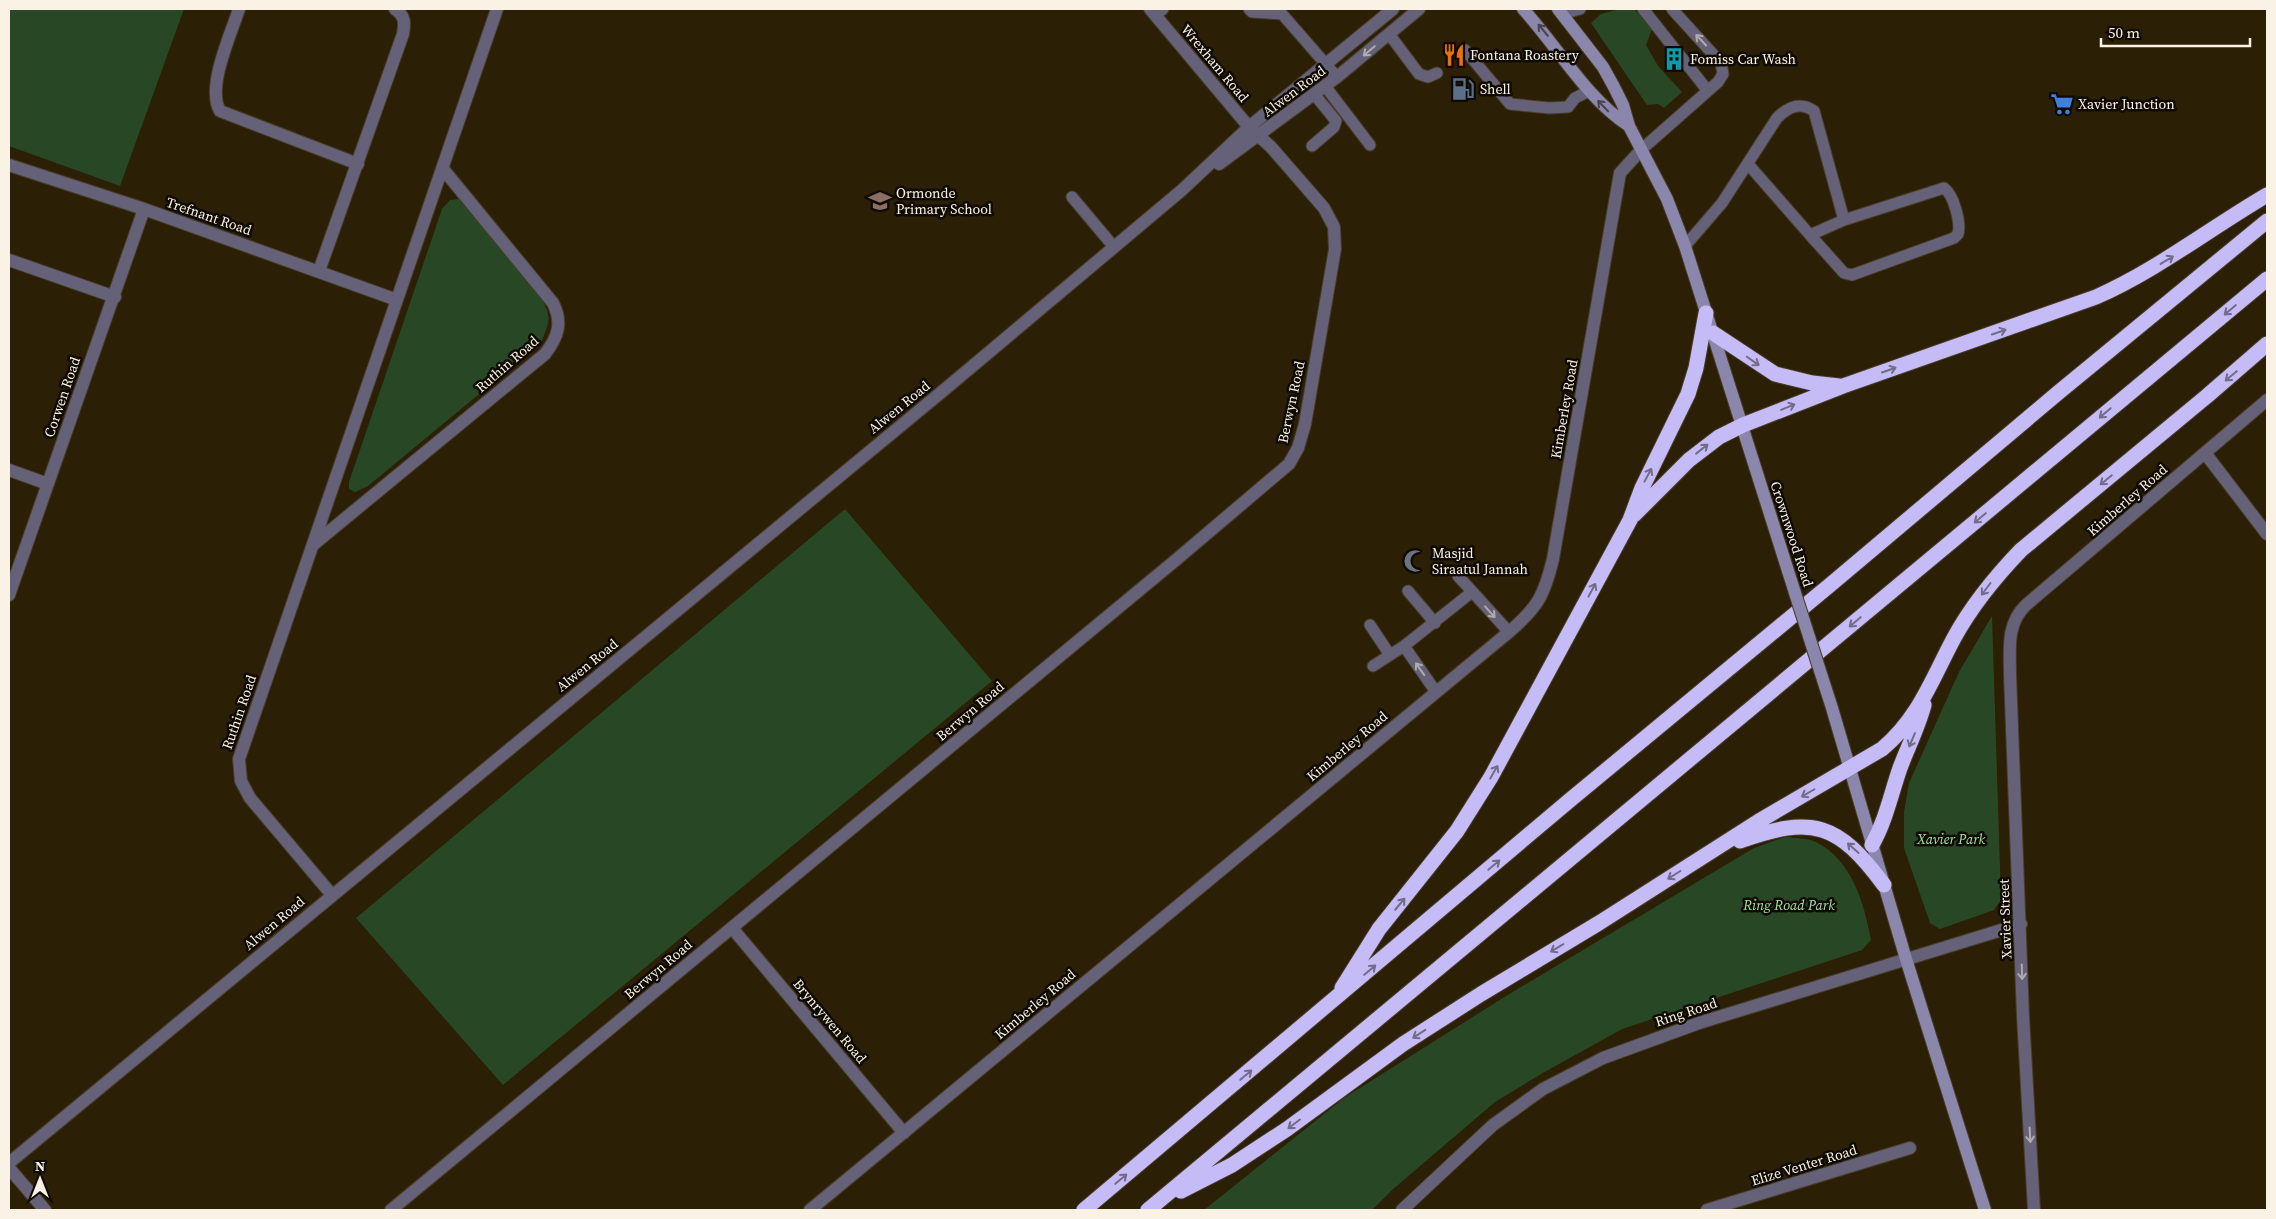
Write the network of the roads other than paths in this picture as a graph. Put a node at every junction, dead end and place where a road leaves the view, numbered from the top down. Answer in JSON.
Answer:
{"nodes":[{"id":1,"x":239,"y":9,"type":"edge"},
{"id":2,"x":395,"y":9,"type":"edge"},
{"id":3,"x":497,"y":9,"type":"edge"},
{"id":4,"x":1249,"y":9,"type":"edge"},
{"id":5,"x":1393,"y":9,"type":"edge"},
{"id":6,"x":1419,"y":9,"type":"edge"},
{"id":7,"x":1524,"y":9,"type":"edge"},
{"id":8,"x":1580,"y":9,"type":"edge"},
{"id":9,"x":1643,"y":9,"type":"edge"},
{"id":10,"x":1672,"y":9,"type":"edge"},
{"id":11,"x":1156,"y":11,"type":"edge"},
{"id":12,"x":1285,"y":11,"type":"edge"},
{"id":13,"x":1560,"y":11,"type":"edge"},
{"id":14,"x":1389,"y":34,"type":"junction"},
{"id":15,"x":1465,"y":50,"type":"dead end"},
{"id":16,"x":1326,"y":65,"type":"junction"},
{"id":17,"x":1438,"y":73,"type":"dead end"},
{"id":18,"x":1337,"y":78,"type":"junction"},
{"id":19,"x":1325,"y":86,"type":"junction"},
{"id":20,"x":1589,"y":91,"type":"junction"},
{"id":21,"x":1708,"y":91,"type":"junction"},
{"id":22,"x":1314,"y":94,"type":"junction"},
{"id":23,"x":1629,"y":126,"type":"junction"},
{"id":24,"x":1250,"y":127,"type":"junction"},
{"id":25,"x":1259,"y":136,"type":"junction"},
{"id":26,"x":1370,"y":145,"type":"dead end"},
{"id":27,"x":1312,"y":146,"type":"dead end"},
{"id":28,"x":1642,"y":149,"type":"junction"},
{"id":29,"x":358,"y":164,"type":"junction"},
{"id":30,"x":1748,"y":164,"type":"junction"},
{"id":31,"x":9,"y":165,"type":"edge"},
{"id":32,"x":443,"y":169,"type":"junction"},
{"id":33,"x":1182,"y":190,"type":"junction"},
{"id":34,"x":2267,"y":195,"type":"edge"},
{"id":35,"x":1072,"y":196,"type":"dead end"},
{"id":36,"x":144,"y":209,"type":"junction"},
{"id":37,"x":1844,"y":220,"type":"junction"},
{"id":38,"x":2267,"y":221,"type":"edge"},
{"id":39,"x":1810,"y":236,"type":"junction"},
{"id":40,"x":1685,"y":246,"type":"junction"},
{"id":41,"x":1114,"y":247,"type":"junction"},
{"id":42,"x":9,"y":260,"type":"edge"},
{"id":43,"x":319,"y":271,"type":"junction"},
{"id":44,"x":2267,"y":279,"type":"edge"},
{"id":45,"x":115,"y":296,"type":"junction"},
{"id":46,"x":397,"y":300,"type":"junction"},
{"id":47,"x":1706,"y":313,"type":"junction"},
{"id":48,"x":1713,"y":334,"type":"junction"},
{"id":49,"x":2267,"y":344,"type":"edge"},
{"id":50,"x":1843,"y":386,"type":"junction"},
{"id":51,"x":2267,"y":400,"type":"edge"},
{"id":52,"x":1743,"y":425,"type":"junction"},
{"id":53,"x":2205,"y":453,"type":"junction"},
{"id":54,"x":9,"y":470,"type":"edge"},
{"id":55,"x":48,"y":484,"type":"junction"},
{"id":56,"x":1630,"y":520,"type":"junction"},
{"id":57,"x":2267,"y":534,"type":"edge"},
{"id":58,"x":313,"y":544,"type":"junction"},
{"id":59,"x":12,"y":572,"type":"edge"},
{"id":60,"x":1458,"y":576,"type":"dead end"},
{"id":61,"x":1408,"y":591,"type":"dead end"},
{"id":62,"x":1472,"y":592,"type":"junction"},
{"id":63,"x":9,"y":595,"type":"edge"},
{"id":64,"x":1435,"y":623,"type":"junction"},
{"id":65,"x":1370,"y":625,"type":"dead end"},
{"id":66,"x":2012,"y":627,"type":"joint"},
{"id":67,"x":1509,"y":632,"type":"junction"},
{"id":68,"x":1404,"y":646,"type":"junction"},
{"id":69,"x":1390,"y":655,"type":"junction"},
{"id":70,"x":1373,"y":666,"type":"dead end"},
{"id":71,"x":1436,"y":692,"type":"junction"},
{"id":72,"x":1927,"y":694,"type":"junction"},
{"id":73,"x":1850,"y":768,"type":"junction"},
{"id":74,"x":1872,"y":845,"type":"junction"},
{"id":75,"x":1715,"y":849,"type":"junction"},
{"id":76,"x":1884,"y":885,"type":"junction"},
{"id":77,"x":332,"y":894,"type":"junction"},
{"id":78,"x":2021,"y":924,"type":"junction"},
{"id":79,"x":732,"y":928,"type":"junction"},
{"id":80,"x":1906,"y":960,"type":"junction"},
{"id":81,"x":1333,"y":1002,"type":"junction"},
{"id":82,"x":904,"y":1133,"type":"junction"},
{"id":83,"x":1910,"y":1148,"type":"dead end"},
{"id":84,"x":9,"y":1162,"type":"edge"},
{"id":85,"x":9,"y":1168,"type":"edge"},
{"id":86,"x":1152,"y":1207,"type":"edge"},
{"id":87,"x":45,"y":1210,"type":"edge"},
{"id":88,"x":391,"y":1210,"type":"edge"},
{"id":89,"x":810,"y":1210,"type":"edge"},
{"id":90,"x":1084,"y":1210,"type":"edge"},
{"id":91,"x":1402,"y":1210,"type":"edge"},
{"id":92,"x":1707,"y":1210,"type":"edge"},
{"id":93,"x":1984,"y":1210,"type":"edge"},
{"id":94,"x":2034,"y":1210,"type":"edge"}],
"edges":[{"from":1,"to":29,"type":"street"},
{"from":2,"to":29,"type":"street"},
{"from":3,"to":32,"type":"street","name":"Ruthin Road"},
{"from":4,"to":12,"type":"lane"},
{"from":5,"to":16,"type":"street","name":"Alwen Road"},
{"from":6,"to":14,"type":"street","name":"Alwen Road"},
{"from":20,"to":7,"type":"main road","name":"Crownwood Road","one_way":true},
{"from":8,"to":13,"type":"lane"},
{"from":9,"to":21,"type":"lane"},
{"from":21,"to":10,"type":"lane","one_way":true},
{"from":11,"to":24,"type":"street","name":"Wrexham Road"},
{"from":12,"to":16,"type":"lane"},
{"from":13,"to":23,"type":"main road","name":"Crownwood Road"},
{"from":14,"to":17,"type":"lane"},
{"from":14,"to":18,"type":"street","name":"Alwen Road","one_way":true},
{"from":15,"to":20,"type":"lane"},
{"from":16,"to":18,"type":"lane"},
{"from":16,"to":24,"type":"street","name":"Alwen Road"},
{"from":18,"to":19,"type":"street","name":"Alwen Road"},
{"from":19,"to":22,"type":"street","name":"Alwen Road"},
{"from":19,"to":26,"type":"lane"},
{"from":23,"to":20,"type":"main road","name":"Crownwood Road","one_way":true},
{"from":21,"to":28,"type":"lane"},
{"from":22,"to":25,"type":"street","name":"Alwen Road"},
{"from":22,"to":27,"type":"lane"},
{"from":23,"to":28,"type":"main road","name":"Crownwood Road"},
{"from":24,"to":25,"type":"street","name":"Wrexham Road"},
{"from":24,"to":33,"type":"street","name":"Alwen Road"},
{"from":25,"to":33,"type":"street","name":"Alwen Road"},
{"from":25,"to":79,"type":"street","name":"Berwyn Road"},
{"from":28,"to":40,"type":"main road","name":"Crownwood Road"},
{"from":28,"to":67,"type":"street","name":"Kimberley Road"},
{"from":29,"to":43,"type":"street"},
{"from":30,"to":37,"type":"lane"},
{"from":30,"to":39,"type":"lane"},
{"from":30,"to":40,"type":"lane"},
{"from":31,"to":36,"type":"street","name":"Trefnant Road"},
{"from":32,"to":46,"type":"street","name":"Ruthin Road"},
{"from":32,"to":58,"type":"street","name":"Ruthin Road"},
{"from":33,"to":41,"type":"street","name":"Alwen Road"},
{"from":50,"to":34,"type":"highway","one_way":true},
{"from":35,"to":41,"type":"lane"},
{"from":36,"to":43,"type":"street","name":"Trefnant Road"},
{"from":36,"to":45,"type":"street","name":"Corwen Road"},
{"from":37,"to":39,"type":"lane"},
{"from":37,"to":39,"type":"lane"},
{"from":81,"to":38,"type":"highway","one_way":true},
{"from":40,"to":47,"type":"main road","name":"Crownwood Road"},
{"from":41,"to":77,"type":"street","name":"Alwen Road"},
{"from":42,"to":45,"type":"street"},
{"from":43,"to":46,"type":"street","name":"Trefnant Road"},
{"from":44,"to":86,"type":"highway","one_way":true},
{"from":45,"to":55,"type":"street","name":"Corwen Road"},
{"from":46,"to":58,"type":"street","name":"Ruthin Road"},
{"from":47,"to":48,"type":"main road","name":"Crownwood Road"},
{"from":56,"to":47,"type":"highway","one_way":true},
{"from":48,"to":50,"type":"highway","one_way":true},
{"from":48,"to":52,"type":"main road","name":"Crownwood Road"},
{"from":49,"to":72,"type":"highway","one_way":true},
{"from":52,"to":50,"type":"highway","one_way":true},
{"from":51,"to":53,"type":"street","name":"Kimberley Road"},
{"from":56,"to":52,"type":"highway","one_way":true},
{"from":52,"to":73,"type":"main road","name":"Crownwood Road","bridge":true},
{"from":53,"to":57,"type":"street"},
{"from":53,"to":66,"type":"street","name":"Kimberley Road"},
{"from":54,"to":55,"type":"street"},
{"from":55,"to":59,"type":"street","name":"Corwen Road"},
{"from":81,"to":56,"type":"highway","one_way":true},
{"from":58,"to":77,"type":"street","name":"Ruthin Road"},
{"from":59,"to":63,"type":"street","name":"Corwen Road"},
{"from":60,"to":62,"type":"lane"},
{"from":61,"to":64,"type":"lane"},
{"from":62,"to":64,"type":"lane"},
{"from":62,"to":67,"type":"lane","one_way":true},
{"from":64,"to":68,"type":"lane"},
{"from":65,"to":69,"type":"lane"},
{"from":66,"to":78,"type":"street","name":"Xavier Street"},
{"from":67,"to":71,"type":"street","name":"Kimberley Road"},
{"from":68,"to":69,"type":"lane"},
{"from":71,"to":68,"type":"lane","one_way":true},
{"from":69,"to":70,"type":"lane"},
{"from":71,"to":82,"type":"street","name":"Kimberley Road"},
{"from":72,"to":73,"type":"highway"},
{"from":72,"to":74,"type":"highway","one_way":true},
{"from":73,"to":74,"type":"main road","name":"Crownwood Road"},
{"from":73,"to":75,"type":"highway","one_way":true},
{"from":74,"to":76,"type":"main road","name":"Crownwood Road"},
{"from":76,"to":75,"type":"highway","one_way":true},
{"from":75,"to":86,"type":"highway","one_way":true},
{"from":76,"to":80,"type":"main road","name":"Crownwood Road"},
{"from":77,"to":84,"type":"street","name":"Alwen Road"},
{"from":78,"to":80,"type":"street","name":"Ring Road"},
{"from":78,"to":94,"type":"street","name":"Xavier Street","one_way":true},
{"from":79,"to":82,"type":"street","name":"Brynrywen Road"},
{"from":79,"to":88,"type":"street","name":"Berwyn Road"},
{"from":80,"to":91,"type":"street","name":"Ring Road"},
{"from":80,"to":93,"type":"main road"},
{"from":90,"to":81,"type":"highway","one_way":true},
{"from":82,"to":89,"type":"street","name":"Kimberley Road"},
{"from":83,"to":92,"type":"street","name":"Elize Venter Road"},
{"from":85,"to":87,"type":"street"}]}
